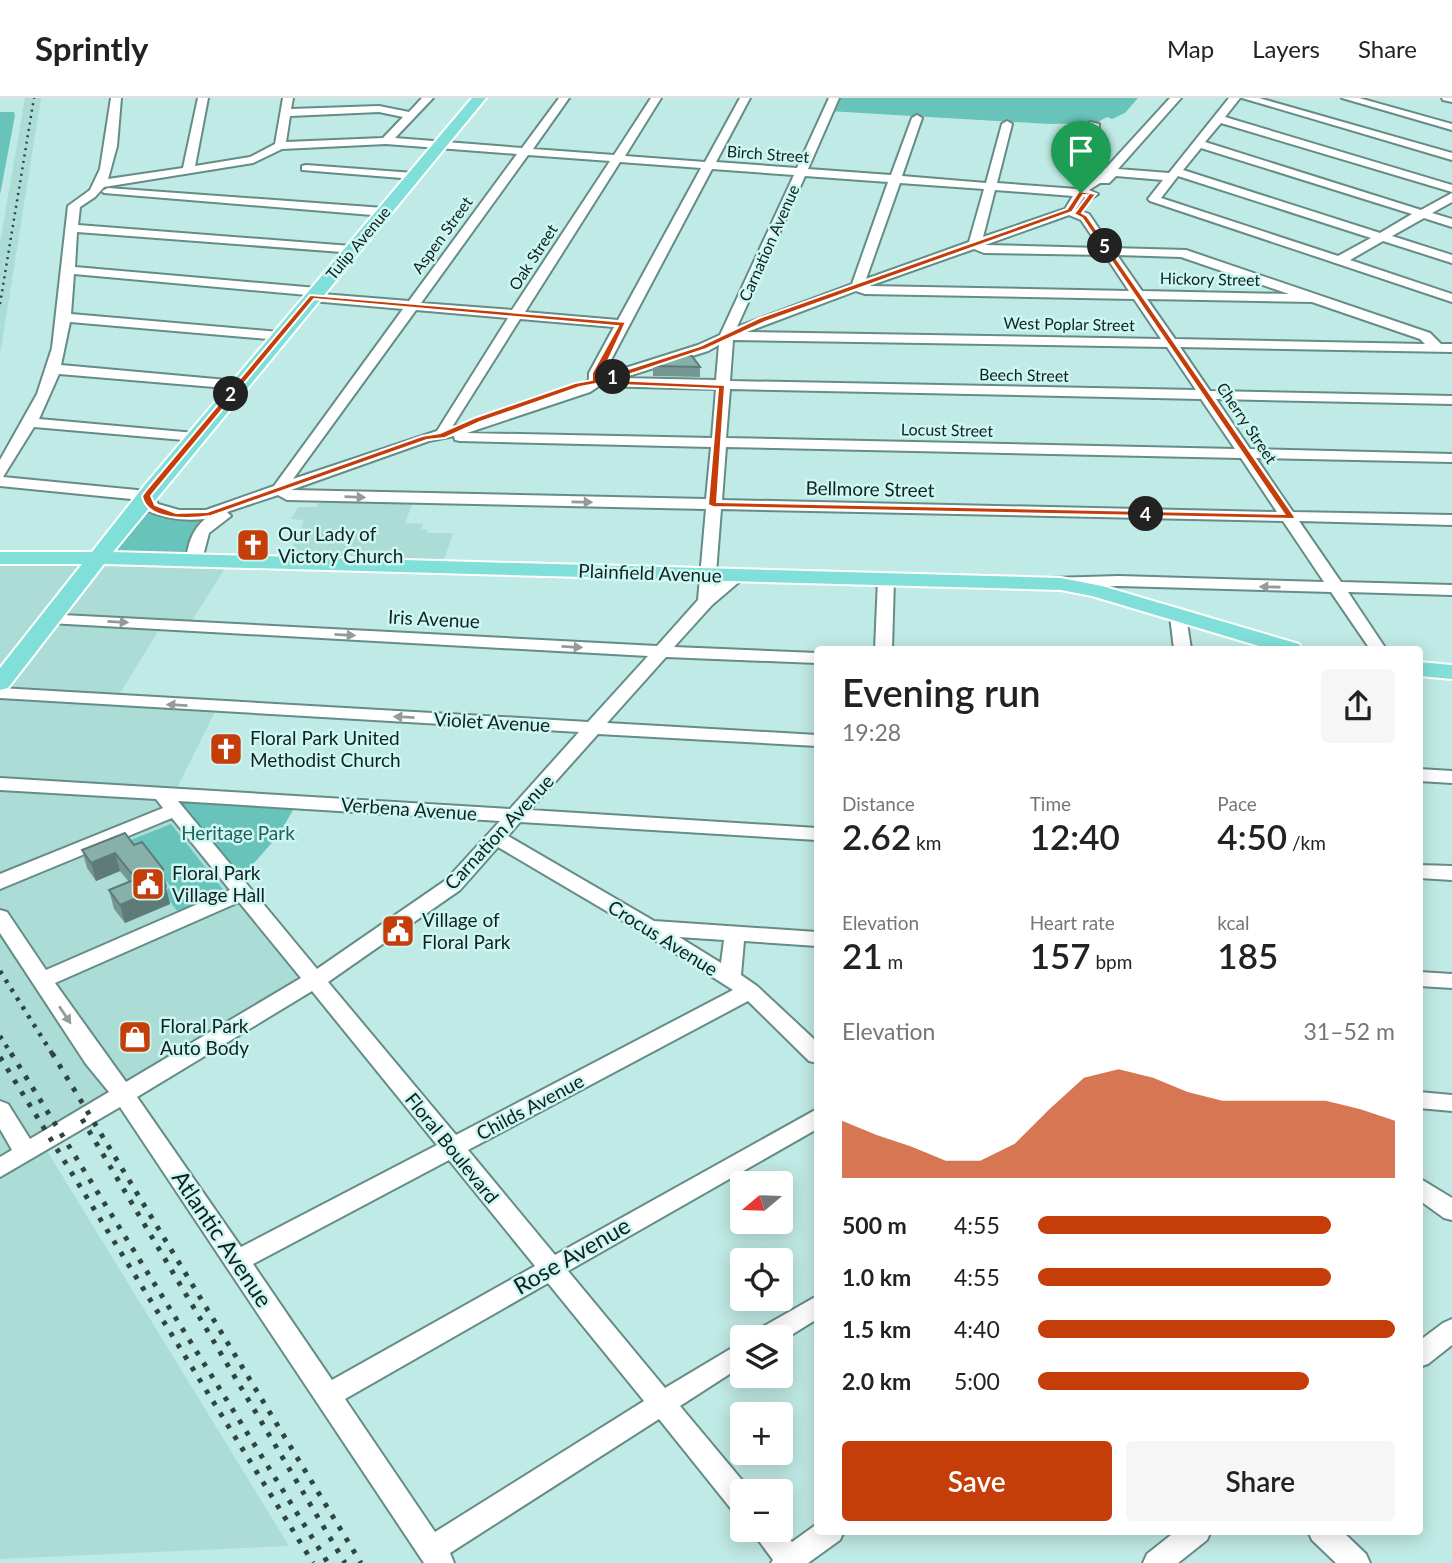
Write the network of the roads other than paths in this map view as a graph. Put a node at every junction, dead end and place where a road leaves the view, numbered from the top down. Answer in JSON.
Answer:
{"nodes":[{"id":1,"x":116,"y":98,"type":"edge"},
{"id":2,"x":203,"y":98,"type":"edge"},
{"id":3,"x":288,"y":98,"type":"edge"},
{"id":4,"x":428,"y":98,"type":"edge"},
{"id":5,"x":479,"y":98,"type":"edge"},
{"id":6,"x":564,"y":98,"type":"edge"},
{"id":7,"x":656,"y":98,"type":"edge"},
{"id":8,"x":745,"y":98,"type":"edge"},
{"id":9,"x":834,"y":98,"type":"edge"},
{"id":10,"x":1176,"y":98,"type":"edge"},
{"id":11,"x":1236,"y":98,"type":"edge"},
{"id":12,"x":1247,"y":98,"type":"edge"},
{"id":13,"x":1347,"y":98,"type":"edge"},
{"id":14,"x":1399,"y":98,"type":"edge"},
{"id":15,"x":1380,"y":107,"type":"junction"},
{"id":16,"x":284,"y":113,"type":"junction"},
{"id":17,"x":410,"y":115,"type":"junction"},
{"id":18,"x":917,"y":118,"type":"dead end"},
{"id":19,"x":1219,"y":120,"type":"junction"},
{"id":20,"x":1007,"y":124,"type":"dead end"},
{"id":21,"x":1094,"y":124,"type":"dead end"},
{"id":22,"x":1452,"y":127,"type":"edge"},
{"id":23,"x":386,"y":141,"type":"junction"},
{"id":24,"x":1199,"y":144,"type":"junction"},
{"id":25,"x":440,"y":145,"type":"junction"},
{"id":26,"x":280,"y":146,"type":"junction"},
{"id":27,"x":1109,"y":149,"type":"junction"},
{"id":28,"x":525,"y":151,"type":"junction"},
{"id":29,"x":1452,"y":157,"type":"edge"},
{"id":30,"x":618,"y":158,"type":"junction"},
{"id":31,"x":708,"y":165,"type":"junction"},
{"id":32,"x":306,"y":168,"type":"dead end"},
{"id":33,"x":188,"y":170,"type":"junction"},
{"id":34,"x":1089,"y":170,"type":"junction"},
{"id":35,"x":801,"y":172,"type":"junction"},
{"id":36,"x":1110,"y":172,"type":"junction"},
{"id":37,"x":1174,"y":174,"type":"junction"},
{"id":38,"x":414,"y":176,"type":"junction"},
{"id":39,"x":896,"y":179,"type":"junction"},
{"id":40,"x":991,"y":186,"type":"junction"},
{"id":41,"x":98,"y":187,"type":"junction"},
{"id":42,"x":1452,"y":189,"type":"edge"},
{"id":43,"x":1086,"y":192,"type":"junction"},
{"id":44,"x":1452,"y":197,"type":"edge"},
{"id":45,"x":384,"y":212,"type":"junction"},
{"id":46,"x":1077,"y":214,"type":"junction"},
{"id":47,"x":1422,"y":214,"type":"junction"},
{"id":48,"x":1452,"y":223,"type":"edge"},
{"id":49,"x":71,"y":228,"type":"junction"},
{"id":50,"x":1381,"y":237,"type":"junction"},
{"id":51,"x":979,"y":247,"type":"junction"},
{"id":52,"x":351,"y":250,"type":"junction"},
{"id":53,"x":1108,"y":251,"type":"junction"},
{"id":54,"x":1452,"y":259,"type":"edge"},
{"id":55,"x":1339,"y":261,"type":"junction"},
{"id":56,"x":68,"y":270,"type":"junction"},
{"id":57,"x":861,"y":288,"type":"junction"},
{"id":58,"x":314,"y":294,"type":"junction"},
{"id":59,"x":1139,"y":295,"type":"junction"},
{"id":60,"x":1312,"y":298,"type":"junction"},
{"id":61,"x":1452,"y":298,"type":"edge"},
{"id":62,"x":412,"y":307,"type":"junction"},
{"id":63,"x":517,"y":315,"type":"junction"},
{"id":64,"x":63,"y":317,"type":"junction"},
{"id":65,"x":623,"y":324,"type":"junction"},
{"id":66,"x":727,"y":335,"type":"junction"},
{"id":67,"x":279,"y":336,"type":"junction"},
{"id":68,"x":1171,"y":343,"type":"junction"},
{"id":69,"x":1445,"y":348,"type":"edge"},
{"id":70,"x":54,"y":369,"type":"junction"},
{"id":71,"x":596,"y":382,"type":"junction"},
{"id":72,"x":238,"y":385,"type":"junction"},
{"id":73,"x":722,"y":387,"type":"junction"},
{"id":74,"x":1207,"y":396,"type":"junction"},
{"id":75,"x":1452,"y":400,"type":"edge"},
{"id":76,"x":29,"y":422,"type":"junction"},
{"id":77,"x":442,"y":436,"type":"junction"},
{"id":78,"x":195,"y":438,"type":"junction"},
{"id":79,"x":717,"y":443,"type":"junction"},
{"id":80,"x":1247,"y":453,"type":"junction"},
{"id":81,"x":1452,"y":458,"type":"edge"},
{"id":82,"x":0,"y":473,"type":"edge"},
{"id":83,"x":0,"y":481,"type":"edge"},
{"id":84,"x":283,"y":492,"type":"junction"},
{"id":85,"x":147,"y":496,"type":"junction"},
{"id":86,"x":713,"y":505,"type":"junction"},
{"id":87,"x":210,"y":517,"type":"junction"},
{"id":88,"x":1290,"y":517,"type":"junction"},
{"id":89,"x":1452,"y":520,"type":"edge"},
{"id":90,"x":0,"y":558,"type":"edge"},
{"id":91,"x":99,"y":558,"type":"junction"},
{"id":92,"x":194,"y":560,"type":"junction"},
{"id":93,"x":707,"y":575,"type":"junction"},
{"id":94,"x":738,"y":576,"type":"junction"},
{"id":95,"x":886,"y":579,"type":"junction"},
{"id":96,"x":1051,"y":583,"type":"junction"},
{"id":97,"x":1134,"y":583,"type":"junction"},
{"id":98,"x":1338,"y":588,"type":"junction"},
{"id":99,"x":1452,"y":590,"type":"edge"},
{"id":100,"x":1113,"y":596,"type":"junction"},
{"id":101,"x":706,"y":601,"type":"junction"},
{"id":102,"x":1178,"y":616,"type":"junction"},
{"id":103,"x":49,"y":618,"type":"junction"},
{"id":104,"x":883,"y":646,"type":"edge"},
{"id":105,"x":1183,"y":646,"type":"edge"},
{"id":106,"x":1281,"y":646,"type":"edge"},
{"id":107,"x":1376,"y":646,"type":"edge"},
{"id":108,"x":662,"y":651,"type":"junction"},
{"id":109,"x":814,"y":658,"type":"edge"},
{"id":110,"x":1423,"y":669,"type":"edge"},
{"id":111,"x":1452,"y":672,"type":"edge"},
{"id":112,"x":0,"y":683,"type":"edge"},
{"id":113,"x":0,"y":693,"type":"edge"},
{"id":114,"x":595,"y":728,"type":"junction"},
{"id":115,"x":814,"y":741,"type":"edge"},
{"id":116,"x":1423,"y":775,"type":"edge"},
{"id":117,"x":1452,"y":777,"type":"edge"},
{"id":118,"x":0,"y":784,"type":"edge"},
{"id":119,"x":169,"y":802,"type":"junction"},
{"id":120,"x":517,"y":816,"type":"junction"},
{"id":121,"x":814,"y":834,"type":"edge"},
{"id":122,"x":497,"y":838,"type":"junction"},
{"id":123,"x":1423,"y":871,"type":"edge"},
{"id":124,"x":1452,"y":873,"type":"edge"},
{"id":125,"x":0,"y":882,"type":"edge"},
{"id":126,"x":243,"y":892,"type":"junction"},
{"id":127,"x":0,"y":917,"type":"edge"},
{"id":128,"x":649,"y":928,"type":"junction"},
{"id":129,"x":735,"y":933,"type":"junction"},
{"id":130,"x":814,"y":939,"type":"edge"},
{"id":131,"x":730,"y":979,"type":"junction"},
{"id":132,"x":1423,"y":979,"type":"edge"},
{"id":133,"x":42,"y":980,"type":"junction"},
{"id":134,"x":314,"y":980,"type":"junction"},
{"id":135,"x":1452,"y":981,"type":"edge"},
{"id":136,"x":750,"y":991,"type":"junction"},
{"id":137,"x":814,"y":1052,"type":"edge"},
{"id":138,"x":124,"y":1096,"type":"junction"},
{"id":139,"x":0,"y":1110,"type":"edge"},
{"id":140,"x":814,"y":1120,"type":"edge"},
{"id":141,"x":452,"y":1148,"type":"junction"},
{"id":142,"x":26,"y":1153,"type":"junction"},
{"id":143,"x":0,"y":1168,"type":"edge"},
{"id":144,"x":1423,"y":1189,"type":"edge"},
{"id":145,"x":1452,"y":1212,"type":"edge"},
{"id":146,"x":237,"y":1261,"type":"junction"},
{"id":147,"x":551,"y":1268,"type":"junction"},
{"id":148,"x":814,"y":1308,"type":"edge"},
{"id":149,"x":787,"y":1325,"type":"edge"},
{"id":150,"x":1452,"y":1330,"type":"edge"},
{"id":151,"x":1423,"y":1353,"type":"edge"},
{"id":152,"x":730,"y":1361,"type":"edge"},
{"id":153,"x":327,"y":1396,"type":"junction"},
{"id":154,"x":662,"y":1404,"type":"junction"},
{"id":155,"x":730,"y":1486,"type":"edge"},
{"id":156,"x":825,"y":1535,"type":"edge"},
{"id":157,"x":1192,"y":1535,"type":"edge"},
{"id":158,"x":1326,"y":1535,"type":"edge"},
{"id":159,"x":774,"y":1542,"type":"edge"},
{"id":160,"x":435,"y":1557,"type":"edge"},
{"id":161,"x":789,"y":1562,"type":"edge"},
{"id":162,"x":1157,"y":1563,"type":"edge"},
{"id":163,"x":1356,"y":1563,"type":"edge"}],
"edges":[{"from":1,"to":41,"type":"street"},
{"from":2,"to":33,"type":"street"},
{"from":3,"to":16,"type":"street"},
{"from":4,"to":17,"type":"street"},
{"from":5,"to":25,"type":"main road","name":"Tulip Avenue"},
{"from":6,"to":28,"type":"street","name":"Aspen Street"},
{"from":7,"to":30,"type":"street","name":"Oak Street"},
{"from":8,"to":31,"type":"street"},
{"from":9,"to":35,"type":"street","name":"Carnation Avenue"},
{"from":10,"to":27,"type":"street"},
{"from":11,"to":19,"type":"street"},
{"from":12,"to":29,"type":"street"},
{"from":13,"to":15,"type":"street"},
{"from":14,"to":15,"type":"street"},
{"from":15,"to":22,"type":"street"},
{"from":16,"to":17,"type":"street"},
{"from":16,"to":26,"type":"street"},
{"from":17,"to":23,"type":"street"},
{"from":18,"to":39,"type":"street"},
{"from":19,"to":24,"type":"street"},
{"from":19,"to":42,"type":"street"},
{"from":20,"to":40,"type":"street"},
{"from":21,"to":27,"type":"street"},
{"from":23,"to":25,"type":"street","name":"Birch Street"},
{"from":23,"to":26,"type":"street","name":"Birch Street"},
{"from":24,"to":37,"type":"street"},
{"from":24,"to":47,"type":"street"},
{"from":25,"to":28,"type":"street","name":"Birch Street"},
{"from":25,"to":38,"type":"main road","name":"Tulip Avenue"},
{"from":26,"to":33,"type":"street"},
{"from":27,"to":34,"type":"street"},
{"from":27,"to":36,"type":"street"},
{"from":28,"to":30,"type":"street","name":"Birch Street"},
{"from":28,"to":62,"type":"street","name":"Aspen Street"},
{"from":30,"to":31,"type":"street","name":"Birch Street"},
{"from":30,"to":63,"type":"street","name":"Oak Street"},
{"from":31,"to":35,"type":"street","name":"Birch Street"},
{"from":31,"to":65,"type":"street"},
{"from":32,"to":38,"type":"street"},
{"from":33,"to":41,"type":"street"},
{"from":34,"to":36,"type":"street"},
{"from":34,"to":43,"type":"street"},
{"from":35,"to":39,"type":"street","name":"Birch Street"},
{"from":35,"to":66,"type":"street","name":"Carnation Avenue"},
{"from":36,"to":37,"type":"street"},
{"from":36,"to":43,"type":"street"},
{"from":37,"to":50,"type":"street"},
{"from":37,"to":55,"type":"street"},
{"from":38,"to":45,"type":"main road","name":"Tulip Avenue"},
{"from":39,"to":40,"type":"street","name":"Birch Street"},
{"from":39,"to":57,"type":"street"},
{"from":40,"to":43,"type":"street","name":"Birch Street"},
{"from":40,"to":51,"type":"street"},
{"from":41,"to":45,"type":"street"},
{"from":41,"to":49,"type":"street"},
{"from":43,"to":46,"type":"street"},
{"from":44,"to":47,"type":"street"},
{"from":45,"to":52,"type":"main road","name":"Tulip Avenue"},
{"from":46,"to":51,"type":"street"},
{"from":46,"to":53,"type":"street","name":"Cherry Street"},
{"from":47,"to":48,"type":"street"},
{"from":47,"to":50,"type":"street"},
{"from":49,"to":52,"type":"street"},
{"from":49,"to":56,"type":"street"},
{"from":50,"to":54,"type":"street"},
{"from":50,"to":55,"type":"street"},
{"from":51,"to":53,"type":"street"},
{"from":51,"to":57,"type":"street"},
{"from":52,"to":58,"type":"main road","name":"Tulip Avenue"},
{"from":53,"to":59,"type":"street","name":"Cherry Street"},
{"from":53,"to":60,"type":"street"},
{"from":55,"to":61,"type":"street"},
{"from":56,"to":58,"type":"street"},
{"from":56,"to":64,"type":"street"},
{"from":57,"to":59,"type":"street","name":"Hickory Street"},
{"from":57,"to":66,"type":"street"},
{"from":58,"to":62,"type":"street"},
{"from":58,"to":67,"type":"main road","name":"Tulip Avenue"},
{"from":59,"to":60,"type":"street","name":"Hickory Street"},
{"from":59,"to":68,"type":"street","name":"Cherry Street"},
{"from":60,"to":69,"type":"street"},
{"from":62,"to":63,"type":"street"},
{"from":62,"to":84,"type":"street","name":"Aspen Street"},
{"from":63,"to":65,"type":"street"},
{"from":63,"to":77,"type":"street","name":"Oak Street"},
{"from":64,"to":67,"type":"street"},
{"from":64,"to":70,"type":"street"},
{"from":65,"to":71,"type":"street"},
{"from":66,"to":68,"type":"street","name":"West Poplar Street"},
{"from":66,"to":71,"type":"street"},
{"from":66,"to":73,"type":"street","name":"Carnation Avenue"},
{"from":67,"to":72,"type":"main road","name":"Tulip Avenue"},
{"from":68,"to":69,"type":"street","name":"West Poplar Street"},
{"from":68,"to":74,"type":"street","name":"Cherry Street"},
{"from":70,"to":72,"type":"street"},
{"from":70,"to":76,"type":"street"},
{"from":71,"to":73,"type":"street","name":"Beech Street"},
{"from":71,"to":77,"type":"street"},
{"from":72,"to":78,"type":"main road","name":"Tulip Avenue"},
{"from":73,"to":74,"type":"street","name":"Beech Street"},
{"from":73,"to":79,"type":"street","name":"Carnation Avenue"},
{"from":74,"to":75,"type":"street","name":"Beech Street"},
{"from":74,"to":80,"type":"street","name":"Cherry Street"},
{"from":76,"to":78,"type":"street"},
{"from":76,"to":82,"type":"street"},
{"from":77,"to":79,"type":"street","name":"Locust Street"},
{"from":77,"to":84,"type":"street"},
{"from":78,"to":85,"type":"main road","name":"Tulip Avenue"},
{"from":79,"to":80,"type":"street","name":"Locust Street"},
{"from":79,"to":86,"type":"street","name":"Carnation Avenue"},
{"from":80,"to":81,"type":"street","name":"Locust Street"},
{"from":80,"to":88,"type":"street","name":"Cherry Street"},
{"from":83,"to":85,"type":"street"},
{"from":84,"to":86,"type":"street","name":"Bellmore Street","one_way":true},
{"from":84,"to":87,"type":"street"},
{"from":85,"to":87,"type":"street"},
{"from":85,"to":91,"type":"main road","name":"Tulip Avenue"},
{"from":86,"to":88,"type":"street","name":"Bellmore Street"},
{"from":86,"to":93,"type":"street","name":"Carnation Avenue"},
{"from":87,"to":92,"type":"street"},
{"from":88,"to":89,"type":"street","name":"Bellmore Street"},
{"from":88,"to":98,"type":"street","name":"Cherry Street"},
{"from":90,"to":91,"type":"main road","name":"Plainfield Avenue"},
{"from":91,"to":92,"type":"main road","name":"Plainfield Avenue"},
{"from":91,"to":103,"type":"main road","name":"Tulip Avenue"},
{"from":92,"to":93,"type":"main road","name":"Plainfield Avenue"},
{"from":93,"to":94,"type":"main road","name":"Plainfield Avenue"},
{"from":93,"to":101,"type":"street","name":"Carnation Avenue"},
{"from":94,"to":95,"type":"main road","name":"Plainfield Avenue"},
{"from":94,"to":101,"type":"street","name":"Carnation Avenue"},
{"from":95,"to":96,"type":"main road","name":"Plainfield Avenue"},
{"from":95,"to":104,"type":"street"},
{"from":96,"to":97,"type":"street"},
{"from":96,"to":100,"type":"main road","name":"Plainfield Avenue"},
{"from":98,"to":97,"type":"street","one_way":true},
{"from":97,"to":100,"type":"street"},
{"from":98,"to":99,"type":"street"},
{"from":98,"to":107,"type":"street","name":"Cherry Street"},
{"from":100,"to":102,"type":"main road","name":"Plainfield Avenue"},
{"from":101,"to":108,"type":"street","name":"Carnation Avenue"},
{"from":102,"to":105,"type":"street"},
{"from":102,"to":106,"type":"main road","name":"Plainfield Avenue"},
{"from":103,"to":108,"type":"street","name":"Iris Avenue","one_way":true},
{"from":103,"to":112,"type":"main road","name":"Tulip Avenue"},
{"from":108,"to":109,"type":"street","name":"Iris Avenue"},
{"from":108,"to":114,"type":"street","name":"Carnation Avenue"},
{"from":110,"to":111,"type":"main road"},
{"from":114,"to":113,"type":"street","name":"Violet Avenue","one_way":true},
{"from":114,"to":115,"type":"street","name":"Violet Avenue"},
{"from":114,"to":120,"type":"street","name":"Carnation Avenue"},
{"from":116,"to":117,"type":"street"},
{"from":118,"to":119,"type":"street","name":"Verbena Avenue"},
{"from":119,"to":120,"type":"street","name":"Verbena Avenue"},
{"from":119,"to":125,"type":"street"},
{"from":119,"to":126,"type":"street","name":"Floral Boulevard"},
{"from":120,"to":121,"type":"street","name":"Verbena Avenue"},
{"from":120,"to":122,"type":"street","name":"Carnation Avenue"},
{"from":122,"to":128,"type":"street","name":"Crocus Avenue"},
{"from":122,"to":134,"type":"street","name":"Carnation Avenue"},
{"from":123,"to":124,"type":"street"},
{"from":126,"to":133,"type":"street"},
{"from":126,"to":134,"type":"street","name":"Floral Boulevard"},
{"from":127,"to":133,"type":"street","name":"Atlantic Avenue"},
{"from":128,"to":129,"type":"street"},
{"from":128,"to":131,"type":"street","name":"Crocus Avenue"},
{"from":129,"to":130,"type":"street"},
{"from":129,"to":131,"type":"street"},
{"from":131,"to":136,"type":"street","name":"Crocus Avenue"},
{"from":132,"to":135,"type":"street"},
{"from":133,"to":138,"type":"street","name":"Atlantic Avenue","one_way":true},
{"from":134,"to":138,"type":"street","name":"Carnation Avenue"},
{"from":134,"to":141,"type":"street","name":"Floral Boulevard"},
{"from":136,"to":137,"type":"street","name":"Crocus Avenue"},
{"from":136,"to":141,"type":"street","name":"Childs Avenue"},
{"from":138,"to":142,"type":"street","name":"Carnation Avenue"},
{"from":138,"to":146,"type":"street","name":"Atlantic Avenue"},
{"from":139,"to":142,"type":"street"},
{"from":140,"to":147,"type":"street","name":"Rose Avenue"},
{"from":141,"to":146,"type":"street","name":"Childs Avenue"},
{"from":141,"to":147,"type":"street","name":"Floral Boulevard"},
{"from":142,"to":143,"type":"street","name":"Carnation Avenue"},
{"from":144,"to":145,"type":"street"},
{"from":146,"to":153,"type":"street","name":"Atlantic Avenue"},
{"from":147,"to":153,"type":"street","name":"Rose Avenue"},
{"from":147,"to":154,"type":"street","name":"Floral Boulevard"},
{"from":148,"to":149,"type":"street"},
{"from":150,"to":151,"type":"street"},
{"from":152,"to":154,"type":"street"},
{"from":153,"to":160,"type":"street","name":"Atlantic Avenue"},
{"from":154,"to":155,"type":"street","name":"Floral Boulevard"},
{"from":154,"to":160,"type":"street"},
{"from":156,"to":161,"type":"street"},
{"from":157,"to":162,"type":"street"},
{"from":158,"to":163,"type":"street"},
{"from":159,"to":161,"type":"street"}]}
